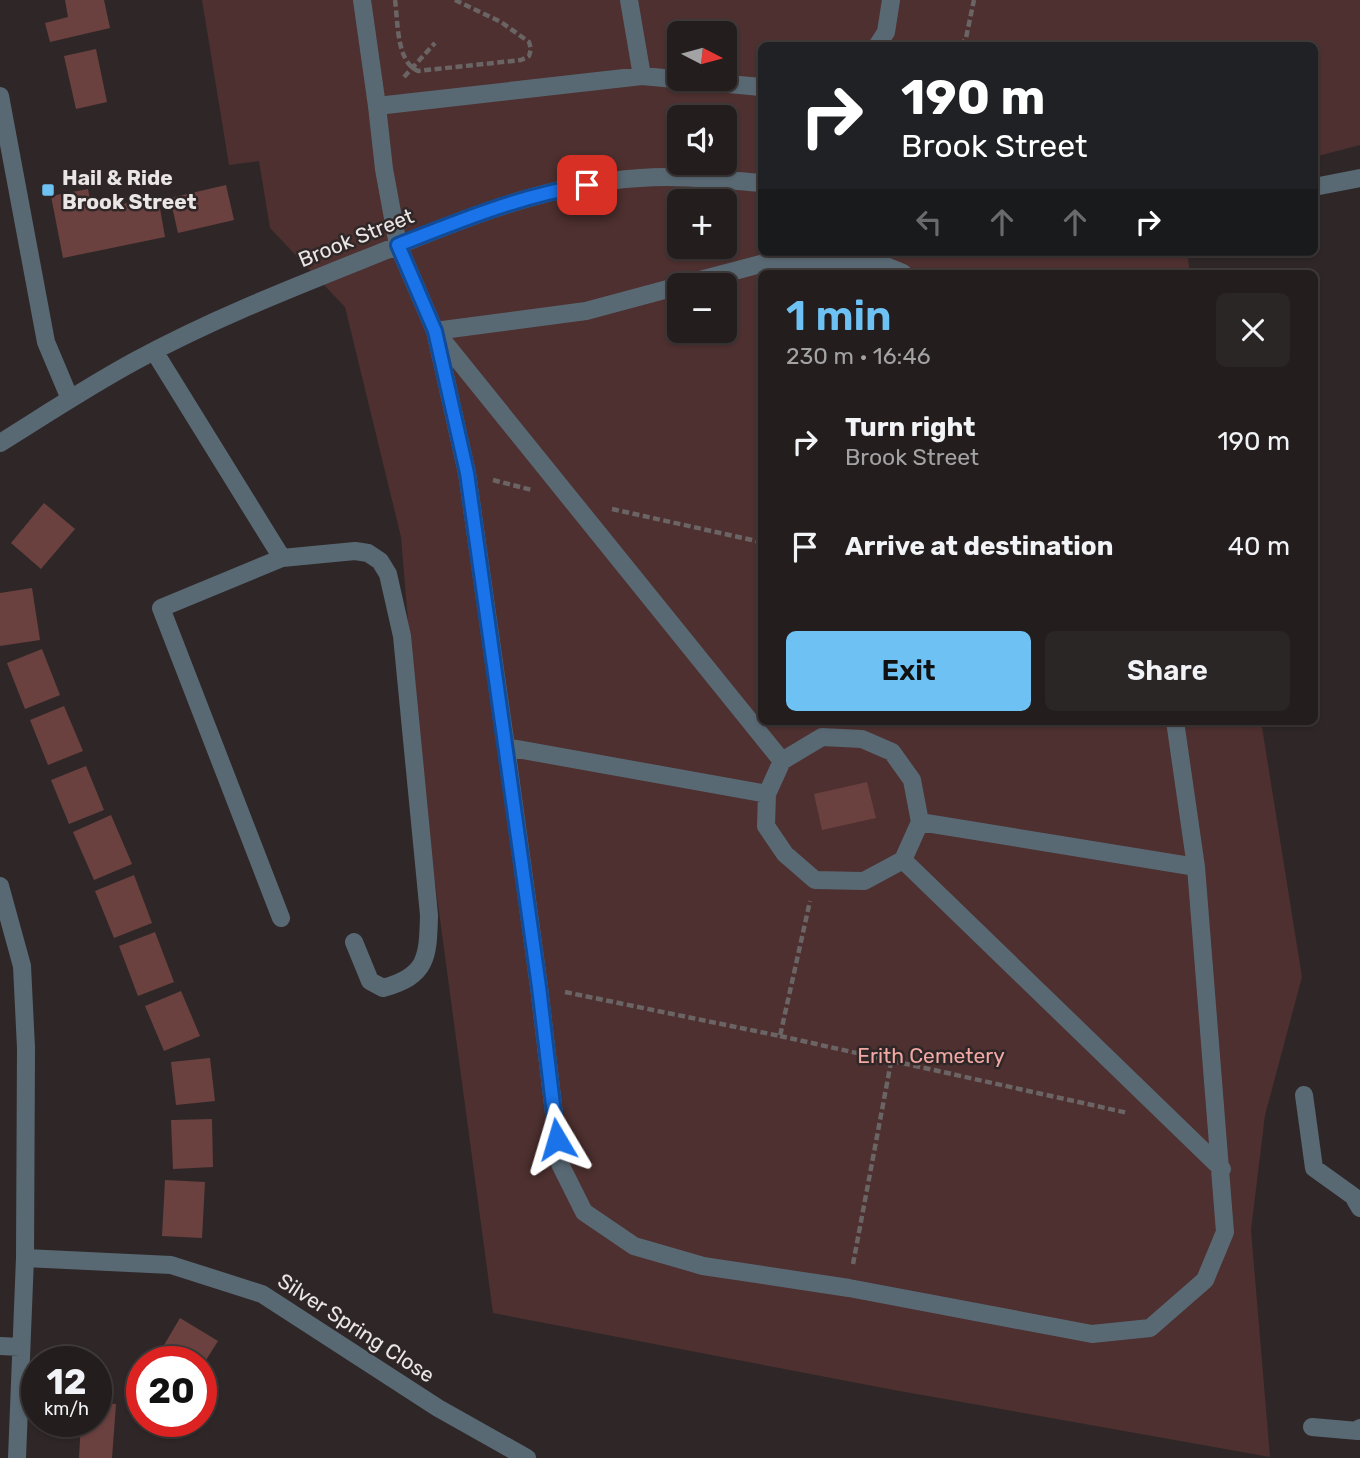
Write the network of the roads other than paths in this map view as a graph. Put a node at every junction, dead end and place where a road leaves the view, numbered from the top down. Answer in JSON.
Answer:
{"nodes":[{"id":1,"x":362,"y":0,"type":"edge"},
{"id":2,"x":629,"y":0,"type":"edge"},
{"id":3,"x":891,"y":0,"type":"edge"},
{"id":4,"x":880,"y":42,"type":"edge"},
{"id":5,"x":642,"y":76,"type":"junction"},
{"id":6,"x":758,"y":87,"type":"edge"},
{"id":7,"x":0,"y":96,"type":"edge"},
{"id":8,"x":377,"y":106,"type":"junction"},
{"id":9,"x":1360,"y":178,"type":"edge"},
{"id":10,"x":758,"y":183,"type":"edge"},
{"id":11,"x":1318,"y":186,"type":"edge"},
{"id":12,"x":398,"y":245,"type":"junction"},
{"id":13,"x":896,"y":270,"type":"edge"},
{"id":14,"x":726,"y":273,"type":"edge"},
{"id":15,"x":667,"y":289,"type":"edge"},
{"id":16,"x":435,"y":331,"type":"junction"},
{"id":17,"x":154,"y":351,"type":"junction"},
{"id":18,"x":70,"y":399,"type":"junction"},
{"id":19,"x":0,"y":443,"type":"edge"},
{"id":20,"x":282,"y":558,"type":"junction"},
{"id":21,"x":1176,"y":725,"type":"edge"},
{"id":22,"x":506,"y":747,"type":"junction"},
{"id":23,"x":782,"y":761,"type":"junction"},
{"id":24,"x":767,"y":793,"type":"junction"},
{"id":25,"x":920,"y":822,"type":"junction"},
{"id":26,"x":903,"y":860,"type":"junction"},
{"id":27,"x":1196,"y":867,"type":"junction"},
{"id":28,"x":0,"y":886,"type":"edge"},
{"id":29,"x":281,"y":918,"type":"dead end"},
{"id":30,"x":354,"y":942,"type":"dead end"},
{"id":31,"x":1304,"y":1096,"type":"dead end"},
{"id":32,"x":1222,"y":1169,"type":"junction"},
{"id":33,"x":1357,"y":1202,"type":"edge"},
{"id":34,"x":25,"y":1258,"type":"junction"},
{"id":35,"x":0,"y":1346,"type":"edge"},
{"id":36,"x":20,"y":1346,"type":"junction"},
{"id":37,"x":1312,"y":1427,"type":"dead end"},
{"id":38,"x":1360,"y":1428,"type":"edge"},
{"id":39,"x":17,"y":1458,"type":"edge"},
{"id":40,"x":527,"y":1458,"type":"edge"}],
"edges":[{"from":1,"to":8,"type":"street"},
{"from":2,"to":5,"type":"street"},
{"from":3,"to":4,"type":"street"},
{"from":5,"to":6,"type":"street"},
{"from":5,"to":8,"type":"street"},
{"from":7,"to":18,"type":"street"},
{"from":8,"to":12,"type":"street"},
{"from":9,"to":11,"type":"street"},
{"from":10,"to":12,"type":"street","name":"Brook Street"},
{"from":12,"to":16,"type":"street"},
{"from":12,"to":17,"type":"street","name":"Brook Street"},
{"from":13,"to":14,"type":"street"},
{"from":15,"to":16,"type":"street"},
{"from":16,"to":22,"type":"street"},
{"from":16,"to":23,"type":"street"},
{"from":17,"to":18,"type":"street","name":"Brook Street"},
{"from":17,"to":20,"type":"street"},
{"from":18,"to":19,"type":"street","name":"Brook Street"},
{"from":20,"to":29,"type":"street"},
{"from":20,"to":30,"type":"street"},
{"from":21,"to":27,"type":"street"},
{"from":22,"to":24,"type":"street"},
{"from":22,"to":32,"type":"street"},
{"from":23,"to":24,"type":"street"},
{"from":23,"to":25,"type":"street"},
{"from":24,"to":26,"type":"street"},
{"from":25,"to":26,"type":"street"},
{"from":25,"to":27,"type":"street"},
{"from":26,"to":32,"type":"street"},
{"from":27,"to":32,"type":"street"},
{"from":28,"to":34,"type":"street"},
{"from":31,"to":33,"type":"street"},
{"from":34,"to":36,"type":"street"},
{"from":34,"to":40,"type":"street","name":"Silver Spring Close"},
{"from":35,"to":36,"type":"street"},
{"from":36,"to":39,"type":"street"},
{"from":37,"to":38,"type":"street"}]}
